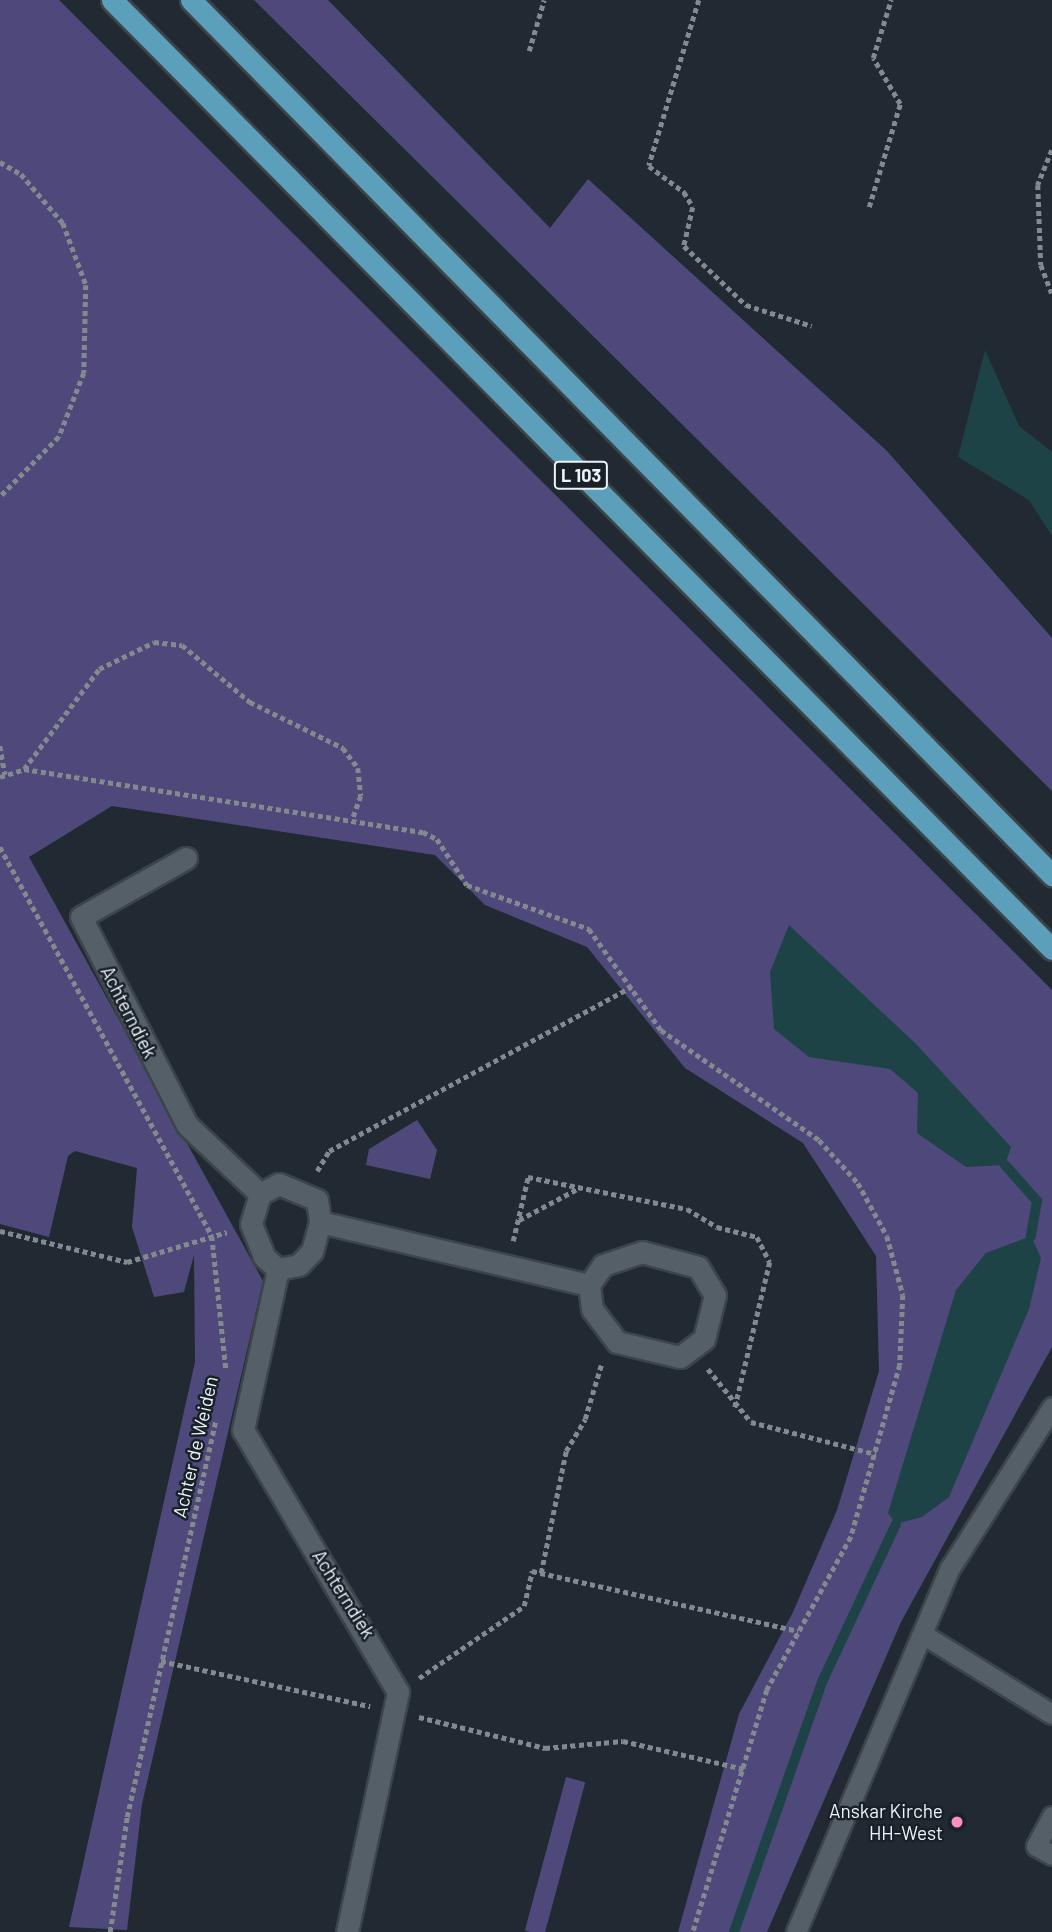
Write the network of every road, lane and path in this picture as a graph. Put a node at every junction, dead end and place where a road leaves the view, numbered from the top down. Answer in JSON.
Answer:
{"nodes":[{"id":1,"x":112,"y":0,"type":"edge"},
{"id":2,"x":191,"y":0,"type":"edge"},
{"id":3,"x":544,"y":0,"type":"edge"},
{"id":4,"x":699,"y":0,"type":"edge"},
{"id":5,"x":891,"y":0,"type":"edge"},
{"id":6,"x":528,"y":51,"type":"dead end"},
{"id":7,"x":1052,"y":150,"type":"edge"},
{"id":8,"x":0,"y":162,"type":"edge"},
{"id":9,"x":869,"y":207,"type":"dead end"},
{"id":10,"x":1052,"y":293,"type":"edge"},
{"id":11,"x":811,"y":326,"type":"dead end"},
{"id":12,"x":0,"y":497,"type":"edge"},
{"id":13,"x":0,"y":746,"type":"edge"},
{"id":14,"x":24,"y":769,"type":"junction"},
{"id":15,"x":3,"y":776,"type":"edge"},
{"id":16,"x":353,"y":818,"type":"junction"},
{"id":17,"x":0,"y":847,"type":"edge"},
{"id":18,"x":186,"y":858,"type":"dead end"},
{"id":19,"x":1052,"y":875,"type":"edge"},
{"id":20,"x":1052,"y":949,"type":"edge"},
{"id":21,"x":631,"y":986,"type":"junction"},
{"id":22,"x":580,"y":1187,"type":"dead end"},
{"id":23,"x":305,"y":1190,"type":"junction"},
{"id":24,"x":260,"y":1194,"type":"junction"},
{"id":25,"x":517,"y":1221,"type":"dead end"},
{"id":26,"x":320,"y":1222,"type":"junction"},
{"id":27,"x":0,"y":1231,"type":"edge"},
{"id":28,"x":212,"y":1236,"type":"junction"},
{"id":29,"x":278,"y":1269,"type":"junction"},
{"id":30,"x":589,"y":1285,"type":"junction"},
{"id":31,"x":617,"y":1342,"type":"junction"},
{"id":32,"x":693,"y":1348,"type":"junction"},
{"id":33,"x":224,"y":1380,"type":"dead end"},
{"id":34,"x":218,"y":1406,"type":"dead end"},
{"id":35,"x":1052,"y":1407,"type":"edge"},
{"id":36,"x":876,"y":1454,"type":"junction"},
{"id":37,"x":541,"y":1573,"type":"junction"},
{"id":38,"x":798,"y":1631,"type":"junction"},
{"id":39,"x":924,"y":1634,"type":"junction"},
{"id":40,"x":161,"y":1661,"type":"junction"},
{"id":41,"x":398,"y":1702,"type":"junction"},
{"id":42,"x":1052,"y":1714,"type":"edge"},
{"id":43,"x":744,"y":1769,"type":"junction"},
{"id":44,"x":1052,"y":1816,"type":"edge"},
{"id":45,"x":1052,"y":1855,"type":"edge"},
{"id":46,"x":110,"y":1932,"type":"edge"},
{"id":47,"x":348,"y":1932,"type":"edge"},
{"id":48,"x":693,"y":1932,"type":"edge"},
{"id":49,"x":796,"y":1932,"type":"edge"}],
"edges":[{"from":1,"to":20,"type":"highway","number":"L 103"},
{"from":2,"to":19,"type":"highway","number":"L 103"},
{"from":3,"to":6,"type":"path"},
{"from":4,"to":11,"type":"path"},
{"from":5,"to":9,"type":"path"},
{"from":7,"to":10,"type":"path"},
{"from":8,"to":12,"type":"path"},
{"from":13,"to":15,"type":"path"},
{"from":14,"to":15,"type":"path"},
{"from":14,"to":16,"type":"path"},
{"from":14,"to":16,"type":"path"},
{"from":16,"to":21,"type":"path"},
{"from":17,"to":28,"type":"path","name":"Achter de Weiden"},
{"from":18,"to":24,"type":"street","name":"Achterndiek"},
{"from":21,"to":23,"type":"path"},
{"from":21,"to":36,"type":"path"},
{"from":22,"to":25,"type":"path"},
{"from":23,"to":24,"type":"street"},
{"from":23,"to":26,"type":"street"},
{"from":24,"to":29,"type":"street"},
{"from":26,"to":29,"type":"street"},
{"from":26,"to":30,"type":"street"},
{"from":27,"to":28,"type":"path"},
{"from":28,"to":33,"type":"path","name":"Achter de Weiden"},
{"from":29,"to":41,"type":"street","name":"Achterndiek"},
{"from":30,"to":31,"type":"street"},
{"from":30,"to":32,"type":"street"},
{"from":31,"to":32,"type":"street"},
{"from":31,"to":37,"type":"path"},
{"from":32,"to":36,"type":"path"},
{"from":34,"to":40,"type":"path","name":"Achter de Weiden"},
{"from":35,"to":39,"type":"lane"},
{"from":36,"to":38,"type":"path"},
{"from":37,"to":38,"type":"path"},
{"from":37,"to":41,"type":"path"},
{"from":38,"to":43,"type":"path"},
{"from":39,"to":42,"type":"lane"},
{"from":39,"to":49,"type":"lane"},
{"from":40,"to":41,"type":"path"},
{"from":40,"to":46,"type":"path","name":"Achter de Weiden"},
{"from":41,"to":43,"type":"path"},
{"from":41,"to":47,"type":"street"},
{"from":43,"to":48,"type":"path"},
{"from":44,"to":45,"type":"lane"}]}
